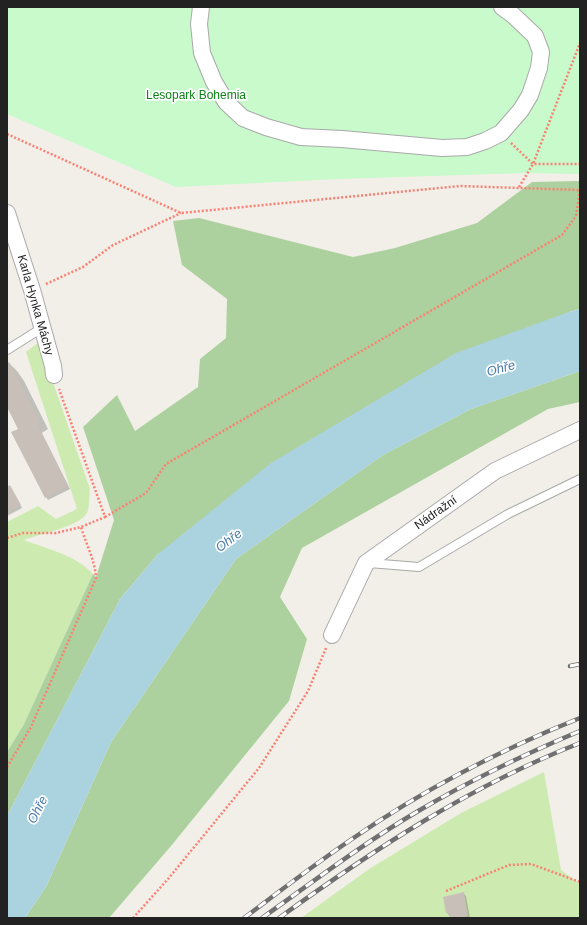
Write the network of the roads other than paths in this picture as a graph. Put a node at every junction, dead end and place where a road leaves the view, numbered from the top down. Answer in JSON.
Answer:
{"nodes":[{"id":1,"x":201,"y":7,"type":"edge"},
{"id":2,"x":502,"y":7,"type":"edge"},
{"id":3,"x":7,"y":213,"type":"edge"},
{"id":4,"x":42,"y":328,"type":"junction"},
{"id":5,"x":7,"y":350,"type":"edge"},
{"id":6,"x":54,"y":375,"type":"road end"},
{"id":7,"x":580,"y":430,"type":"edge"},
{"id":8,"x":580,"y":479,"type":"edge"},
{"id":9,"x":366,"y":563,"type":"junction"},
{"id":10,"x":332,"y":635,"type":"road end"}],
"edges":[{"from":1,"to":2,"type":"street"},
{"from":3,"to":4,"type":"street","name":"Karla Hynka Máchy"},
{"from":4,"to":5,"type":"lane"},
{"from":4,"to":6,"type":"street","name":"Karla Hynka Máchy"},
{"from":7,"to":9,"type":"street","name":"Nádražní"},
{"from":8,"to":9,"type":"lane"},
{"from":9,"to":10,"type":"street","name":"Nádražní"}]}
